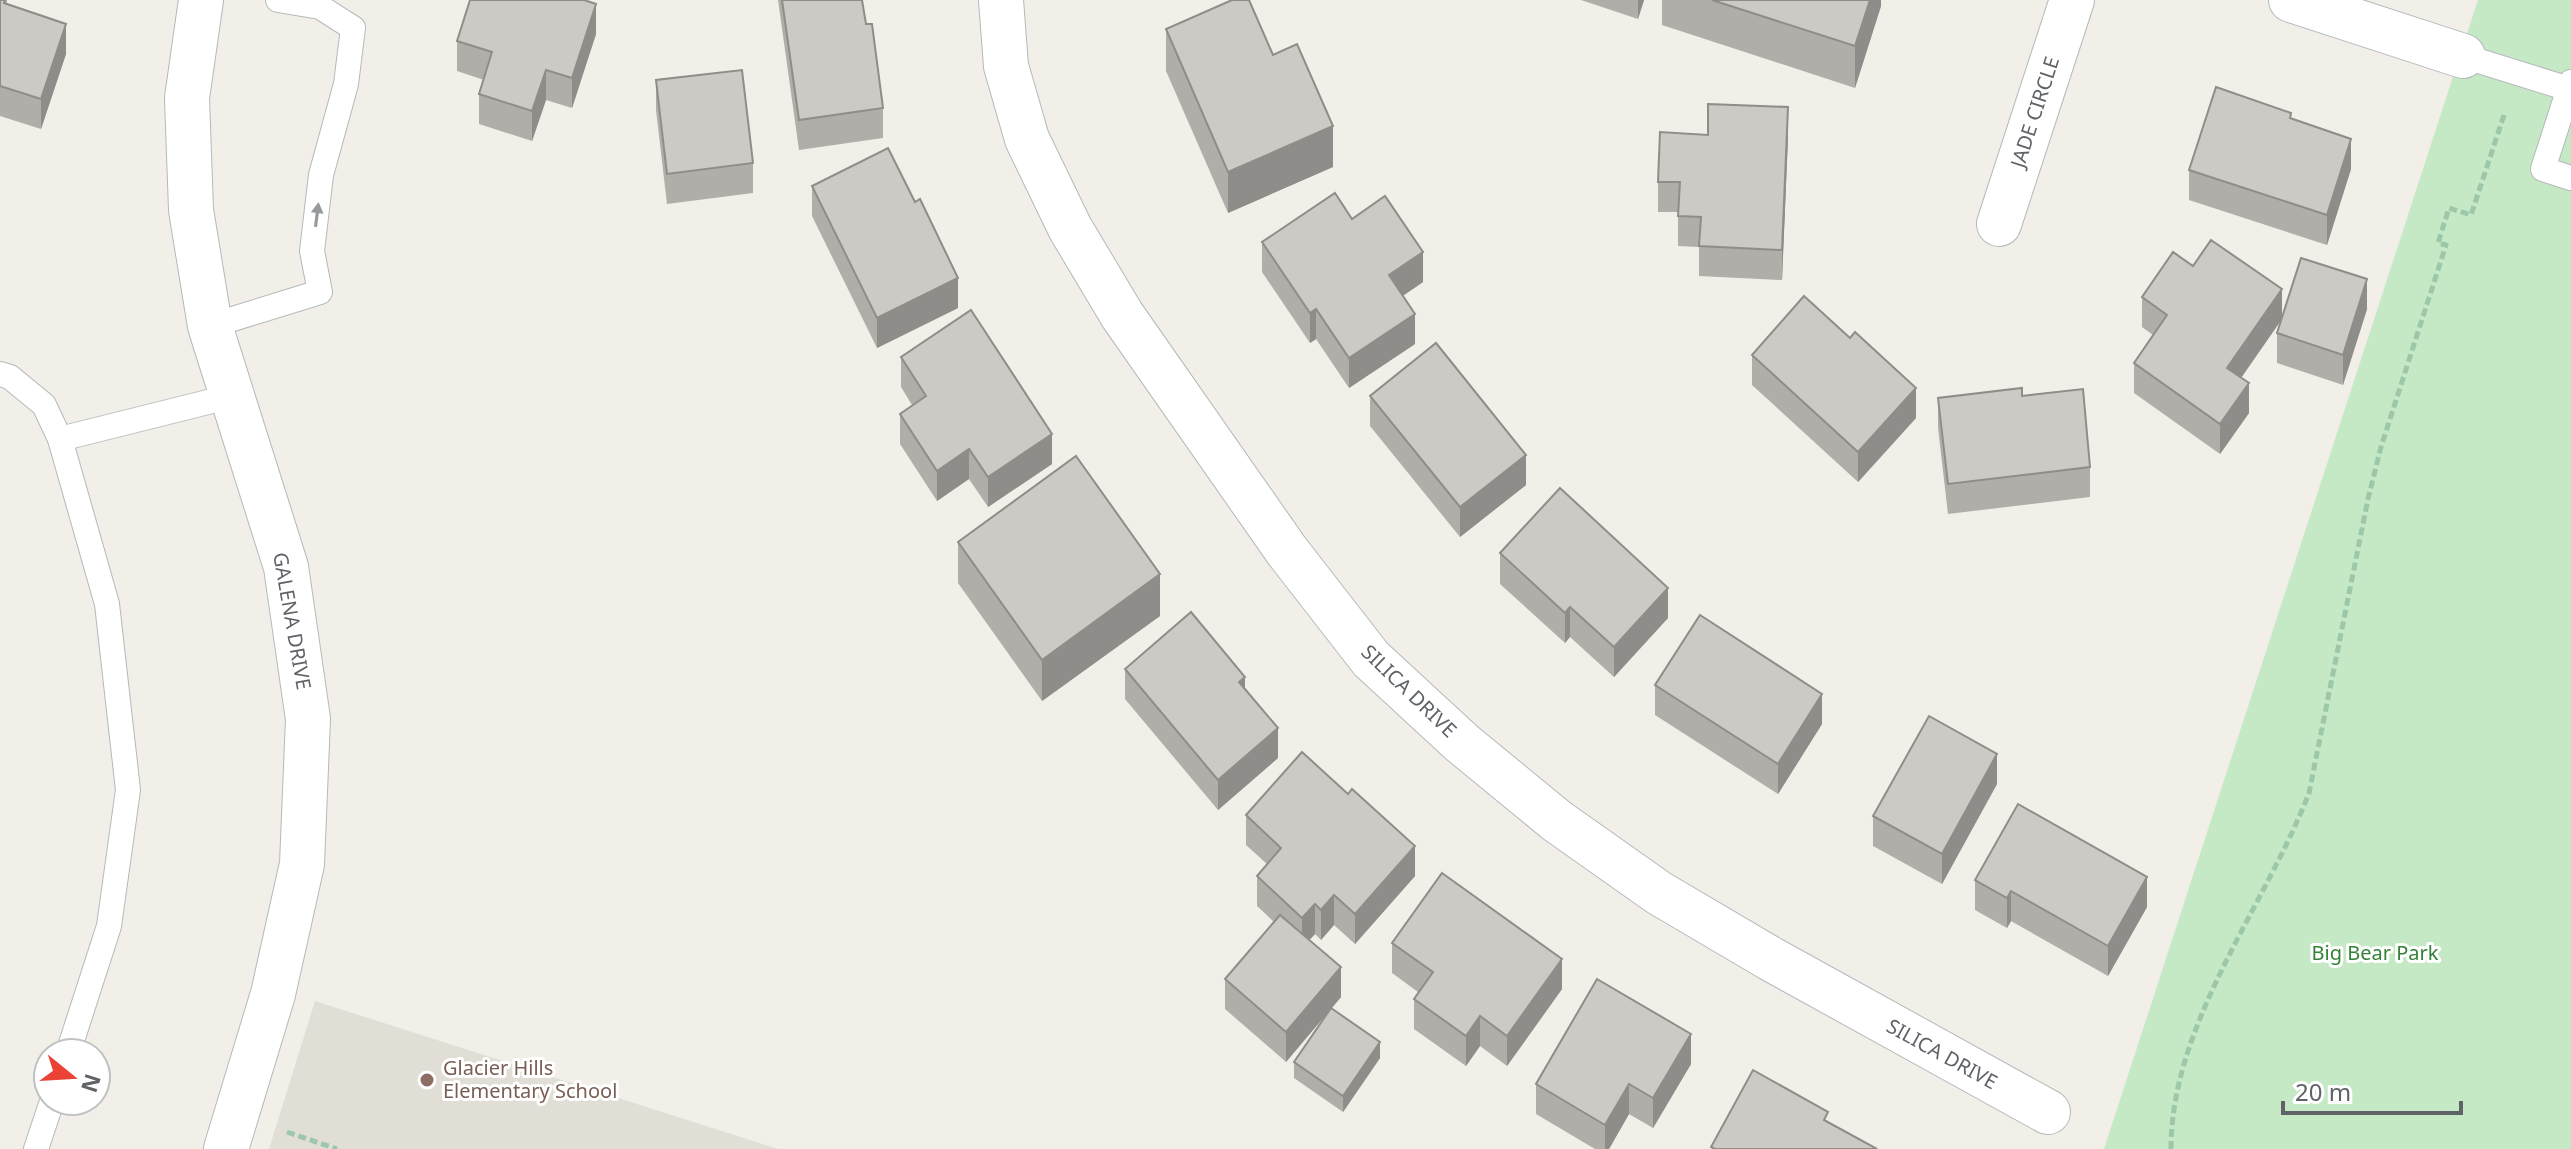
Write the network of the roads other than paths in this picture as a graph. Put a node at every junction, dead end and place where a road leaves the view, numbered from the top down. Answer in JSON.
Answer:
{"nodes":[{"id":1,"x":201,"y":0,"type":"edge"},
{"id":2,"x":278,"y":0,"type":"edge"},
{"id":3,"x":1001,"y":0,"type":"edge"},
{"id":4,"x":2072,"y":0,"type":"edge"},
{"id":5,"x":2291,"y":0,"type":"edge"},
{"id":6,"x":2463,"y":56,"type":"joint"},
{"id":7,"x":2570,"y":86,"type":"edge"},
{"id":8,"x":2571,"y":178,"type":"edge"},
{"id":9,"x":1999,"y":224,"type":"dead end"},
{"id":10,"x":210,"y":326,"type":"junction"},
{"id":11,"x":0,"y":374,"type":"edge"},
{"id":12,"x":232,"y":396,"type":"junction"},
{"id":13,"x":60,"y":439,"type":"junction"},
{"id":14,"x":73,"y":1037,"type":"edge"},
{"id":15,"x":2048,"y":1112,"type":"dead end"},
{"id":16,"x":47,"y":1117,"type":"edge"},
{"id":17,"x":36,"y":1149,"type":"edge"},
{"id":18,"x":226,"y":1149,"type":"edge"}],
"edges":[{"from":1,"to":10,"type":"street","name":"GALENA DRIVE"},
{"from":10,"to":2,"type":"lane","one_way":true},
{"from":3,"to":15,"type":"street","name":"SILICA DRIVE"},
{"from":4,"to":9,"type":"street","name":"JADE CIRCLE"},
{"from":5,"to":6,"type":"street"},
{"from":6,"to":7,"type":"lane"},
{"from":7,"to":8,"type":"lane"},
{"from":10,"to":12,"type":"street","name":"GALENA DRIVE"},
{"from":11,"to":13,"type":"lane"},
{"from":12,"to":13,"type":"lane"},
{"from":12,"to":18,"type":"street","name":"GALENA DRIVE"},
{"from":13,"to":14,"type":"lane"},
{"from":16,"to":17,"type":"lane"}]}
